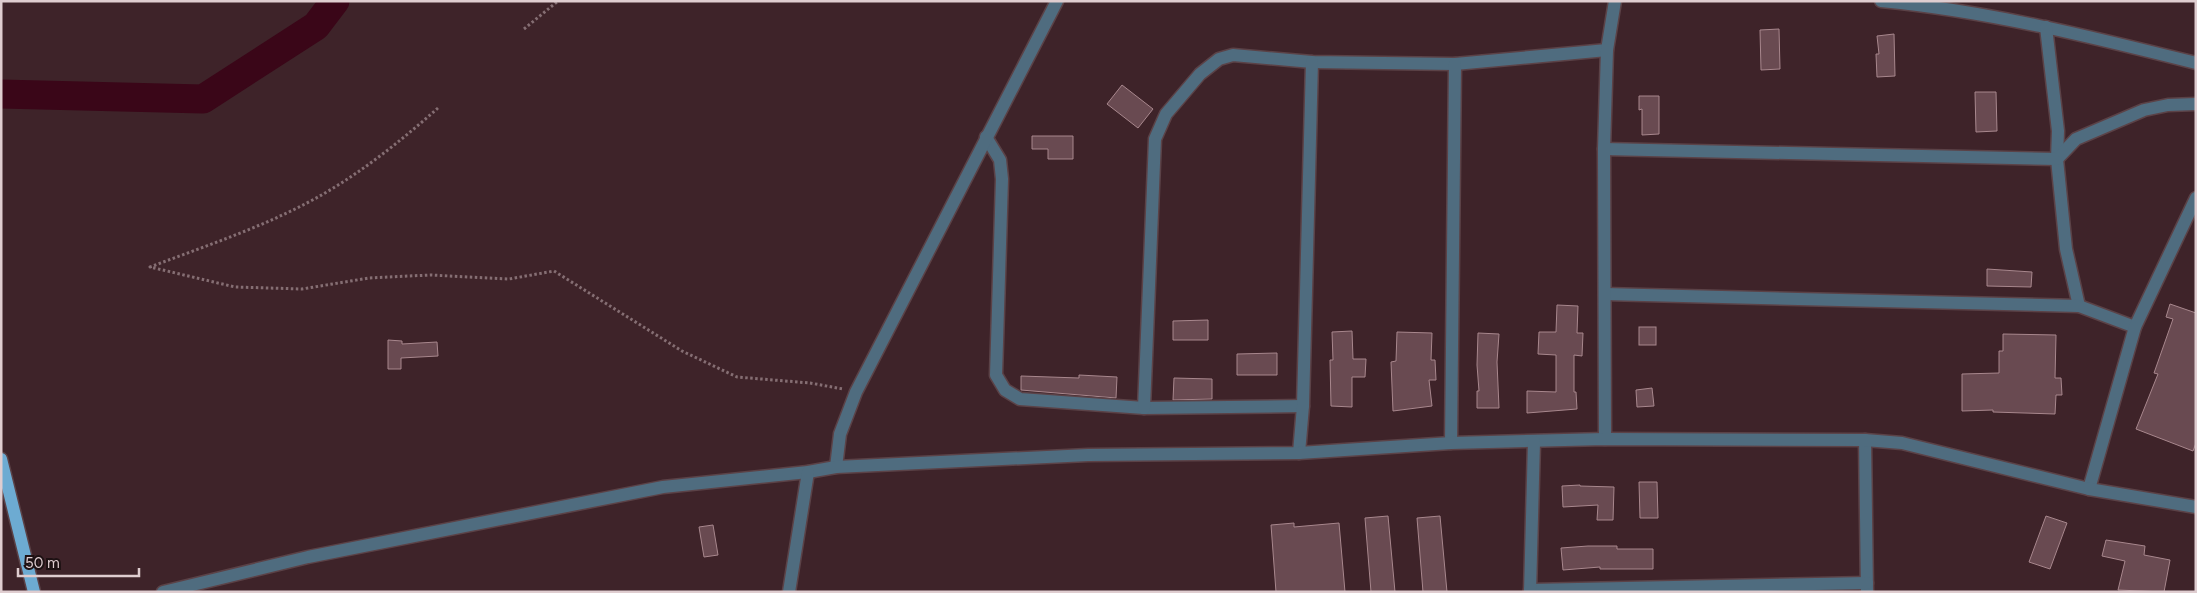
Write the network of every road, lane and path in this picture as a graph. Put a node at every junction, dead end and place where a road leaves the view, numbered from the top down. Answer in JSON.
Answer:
{"nodes":[{"id":1,"x":558,"y":1,"type":"edge"},
{"id":2,"x":1057,"y":1,"type":"edge"},
{"id":3,"x":1615,"y":1,"type":"edge"},
{"id":4,"x":1882,"y":1,"type":"edge"},
{"id":5,"x":2046,"y":27,"type":"junction"},
{"id":6,"x":524,"y":29,"type":"dead end"},
{"id":7,"x":1607,"y":50,"type":"junction"},
{"id":8,"x":1312,"y":62,"type":"junction"},
{"id":9,"x":2196,"y":63,"type":"edge"},
{"id":10,"x":1455,"y":64,"type":"junction"},
{"id":11,"x":2196,"y":104,"type":"edge"},
{"id":12,"x":438,"y":108,"type":"dead end"},
{"id":13,"x":986,"y":137,"type":"junction"},
{"id":14,"x":1604,"y":149,"type":"junction"},
{"id":15,"x":2057,"y":160,"type":"junction"},
{"id":16,"x":2196,"y":198,"type":"edge"},
{"id":17,"x":1605,"y":294,"type":"junction"},
{"id":18,"x":2079,"y":306,"type":"junction"},
{"id":19,"x":2135,"y":327,"type":"junction"},
{"id":20,"x":856,"y":392,"type":"junction"},
{"id":21,"x":1303,"y":406,"type":"junction"},
{"id":22,"x":1144,"y":408,"type":"junction"},
{"id":23,"x":1605,"y":439,"type":"junction"},
{"id":24,"x":1865,"y":440,"type":"junction"},
{"id":25,"x":1534,"y":442,"type":"junction"},
{"id":26,"x":1451,"y":443,"type":"junction"},
{"id":27,"x":1299,"y":453,"type":"junction"},
{"id":28,"x":1,"y":459,"type":"edge"},
{"id":29,"x":836,"y":467,"type":"junction"},
{"id":30,"x":808,"y":472,"type":"junction"},
{"id":31,"x":2090,"y":489,"type":"junction"},
{"id":32,"x":2196,"y":507,"type":"edge"},
{"id":33,"x":1867,"y":587,"type":"edge"},
{"id":34,"x":1530,"y":591,"type":"edge"},
{"id":35,"x":34,"y":592,"type":"edge"},
{"id":36,"x":163,"y":592,"type":"edge"},
{"id":37,"x":789,"y":592,"type":"edge"}],
"edges":[{"from":1,"to":6,"type":"path"},
{"from":2,"to":13,"type":"street"},
{"from":3,"to":7,"type":"street"},
{"from":4,"to":5,"type":"street"},
{"from":5,"to":9,"type":"street"},
{"from":5,"to":15,"type":"street"},
{"from":7,"to":10,"type":"street"},
{"from":7,"to":14,"type":"street"},
{"from":8,"to":10,"type":"street"},
{"from":8,"to":21,"type":"street"},
{"from":8,"to":22,"type":"street"},
{"from":10,"to":26,"type":"street"},
{"from":11,"to":15,"type":"street"},
{"from":12,"to":20,"type":"path"},
{"from":13,"to":20,"type":"street"},
{"from":13,"to":22,"type":"street"},
{"from":14,"to":15,"type":"street"},
{"from":14,"to":17,"type":"street"},
{"from":15,"to":18,"type":"street"},
{"from":16,"to":19,"type":"street"},
{"from":17,"to":18,"type":"street"},
{"from":17,"to":23,"type":"street"},
{"from":18,"to":19,"type":"street"},
{"from":19,"to":31,"type":"street"},
{"from":20,"to":29,"type":"street"},
{"from":21,"to":22,"type":"street"},
{"from":21,"to":27,"type":"street"},
{"from":23,"to":24,"type":"street"},
{"from":23,"to":25,"type":"street"},
{"from":24,"to":31,"type":"street"},
{"from":24,"to":33,"type":"street"},
{"from":25,"to":26,"type":"street"},
{"from":25,"to":34,"type":"street"},
{"from":26,"to":27,"type":"street"},
{"from":27,"to":29,"type":"street"},
{"from":28,"to":35,"type":"main road"},
{"from":29,"to":30,"type":"street"},
{"from":30,"to":36,"type":"street"},
{"from":30,"to":37,"type":"street"},
{"from":31,"to":32,"type":"street"},
{"from":33,"to":34,"type":"street"}]}
